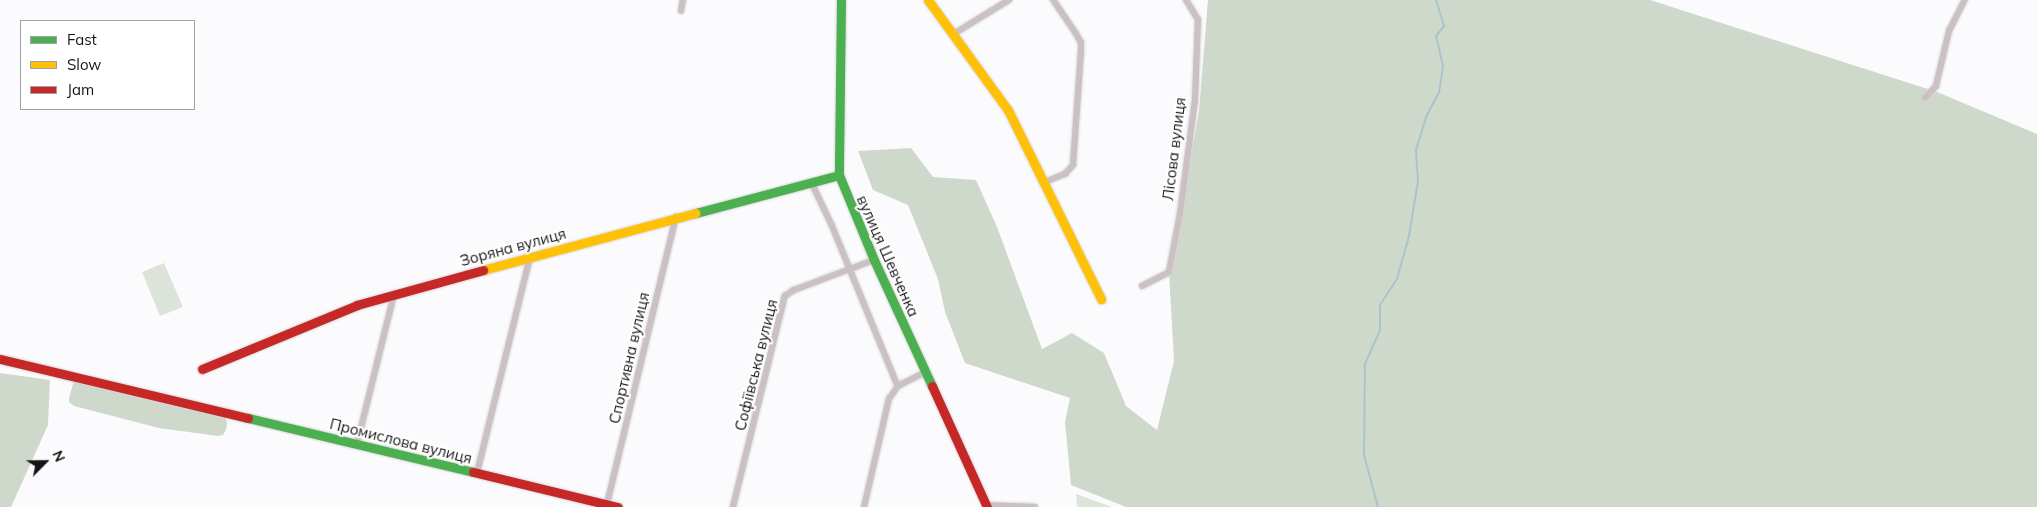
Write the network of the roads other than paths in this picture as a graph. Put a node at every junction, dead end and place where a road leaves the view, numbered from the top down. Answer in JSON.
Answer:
{"nodes":[{"id":1,"x":683,"y":0,"type":"edge"},
{"id":2,"x":841,"y":0,"type":"edge"},
{"id":3,"x":928,"y":0,"type":"edge"},
{"id":4,"x":1009,"y":0,"type":"edge"},
{"id":5,"x":1052,"y":0,"type":"edge"},
{"id":6,"x":1186,"y":0,"type":"edge"},
{"id":7,"x":1965,"y":0,"type":"edge"},
{"id":8,"x":681,"y":11,"type":"dead end"},
{"id":9,"x":952,"y":34,"type":"junction"},
{"id":10,"x":1925,"y":98,"type":"dead end"},
{"id":11,"x":839,"y":175,"type":"junction"},
{"id":12,"x":1045,"y":182,"type":"junction"},
{"id":13,"x":812,"y":183,"type":"junction"},
{"id":14,"x":676,"y":217,"type":"junction"},
{"id":15,"x":530,"y":256,"type":"junction"},
{"id":16,"x":874,"y":260,"type":"junction"},
{"id":17,"x":849,"y":269,"type":"junction"},
{"id":18,"x":1142,"y":286,"type":"dead end"},
{"id":19,"x":394,"y":294,"type":"junction"},
{"id":20,"x":1101,"y":299,"type":"dead end"},
{"id":21,"x":0,"y":359,"type":"edge"},
{"id":22,"x":202,"y":369,"type":"dead end"},
{"id":23,"x":925,"y":372,"type":"junction"},
{"id":24,"x":898,"y":386,"type":"junction"},
{"id":25,"x":357,"y":444,"type":"junction"},
{"id":26,"x":477,"y":473,"type":"junction"},
{"id":27,"x":607,"y":504,"type":"junction"},
{"id":28,"x":986,"y":506,"type":"edge"},
{"id":29,"x":618,"y":507,"type":"edge"},
{"id":30,"x":733,"y":507,"type":"edge"},
{"id":31,"x":864,"y":507,"type":"edge"},
{"id":32,"x":1034,"y":507,"type":"edge"}],
"edges":[{"from":1,"to":8,"type":"street"},
{"from":2,"to":11,"type":"street","name":"вулиця Шевченка"},
{"from":3,"to":9,"type":"street"},
{"from":4,"to":9,"type":"street"},
{"from":5,"to":12,"type":"street"},
{"from":6,"to":18,"type":"street","name":"Лісова вулиця"},
{"from":7,"to":10,"type":"street"},
{"from":9,"to":12,"type":"street"},
{"from":11,"to":13,"type":"street","name":"Зоряна вулиця"},
{"from":11,"to":16,"type":"street","name":"вулиця Шевченка"},
{"from":12,"to":20,"type":"street"},
{"from":13,"to":14,"type":"street","name":"Зоряна вулиця"},
{"from":13,"to":17,"type":"street"},
{"from":14,"to":15,"type":"street","name":"Зоряна вулиця"},
{"from":14,"to":27,"type":"street","name":"Спортивна вулиця"},
{"from":15,"to":19,"type":"street","name":"Зоряна вулиця"},
{"from":15,"to":26,"type":"street"},
{"from":16,"to":17,"type":"street"},
{"from":16,"to":23,"type":"street","name":"вулиця Шевченка"},
{"from":17,"to":24,"type":"street"},
{"from":17,"to":30,"type":"street","name":"Софіївська вулиця"},
{"from":19,"to":22,"type":"street","name":"Зоряна вулиця"},
{"from":19,"to":25,"type":"street"},
{"from":21,"to":25,"type":"street","name":"Промислова вулиця"},
{"from":23,"to":24,"type":"street"},
{"from":23,"to":28,"type":"street","name":"вулиця Шевченка"},
{"from":24,"to":31,"type":"street"},
{"from":25,"to":26,"type":"street","name":"Промислова вулиця"},
{"from":26,"to":27,"type":"street","name":"Промислова вулиця"},
{"from":27,"to":29,"type":"street","name":"Промислова вулиця"},
{"from":28,"to":32,"type":"street"}]}
